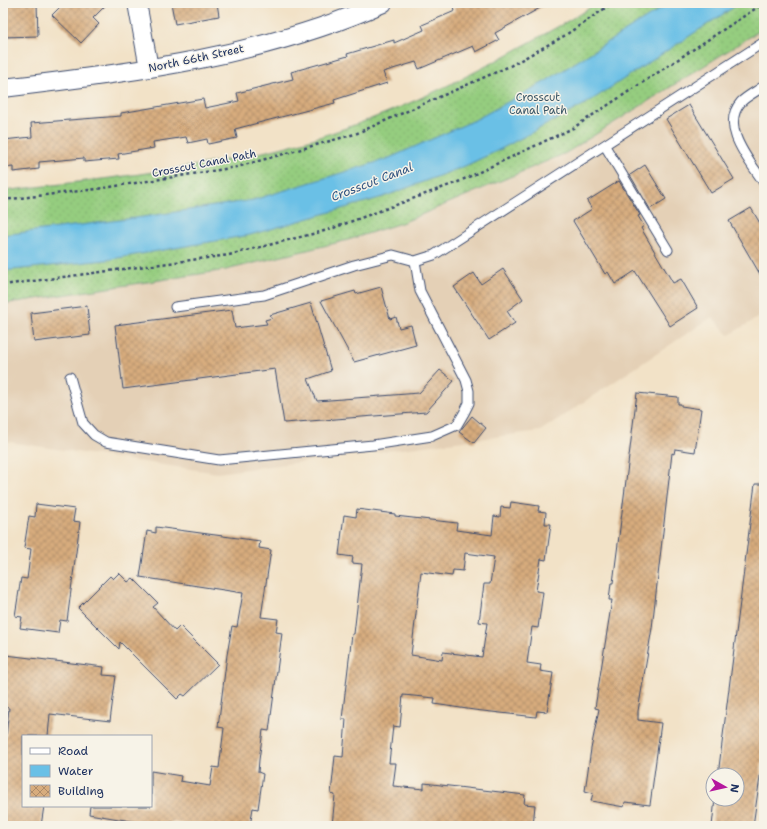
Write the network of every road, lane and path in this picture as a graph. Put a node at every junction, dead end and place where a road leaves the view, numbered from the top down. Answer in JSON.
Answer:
{"nodes":[{"id":1,"x":137,"y":3,"type":"edge"},
{"id":2,"x":382,"y":3,"type":"edge"},
{"id":3,"x":613,"y":3,"type":"edge"},
{"id":4,"x":764,"y":3,"type":"edge"},
{"id":5,"x":764,"y":42,"type":"edge"},
{"id":6,"x":149,"y":68,"type":"junction"},
{"id":7,"x":764,"y":86,"type":"edge"},
{"id":8,"x":3,"y":88,"type":"edge"},
{"id":9,"x":605,"y":146,"type":"junction"},
{"id":10,"x":764,"y":182,"type":"edge"},
{"id":11,"x":3,"y":200,"type":"edge"},
{"id":12,"x":668,"y":250,"type":"dead end"},
{"id":13,"x":415,"y":261,"type":"junction"},
{"id":14,"x":3,"y":285,"type":"edge"},
{"id":15,"x":175,"y":306,"type":"dead end"},
{"id":16,"x":70,"y":377,"type":"dead end"}],
"edges":[{"from":1,"to":6,"type":"street"},
{"from":2,"to":6,"type":"street","name":"North 66th Street"},
{"from":3,"to":11,"type":"path","name":"Crosscut Canal Path"},
{"from":4,"to":14,"type":"path"},
{"from":5,"to":9,"type":"lane"},
{"from":6,"to":8,"type":"street","name":"North 66th Street"},
{"from":7,"to":10,"type":"lane"},
{"from":9,"to":12,"type":"lane"},
{"from":9,"to":13,"type":"lane"},
{"from":13,"to":15,"type":"lane"},
{"from":13,"to":16,"type":"lane"}]}
